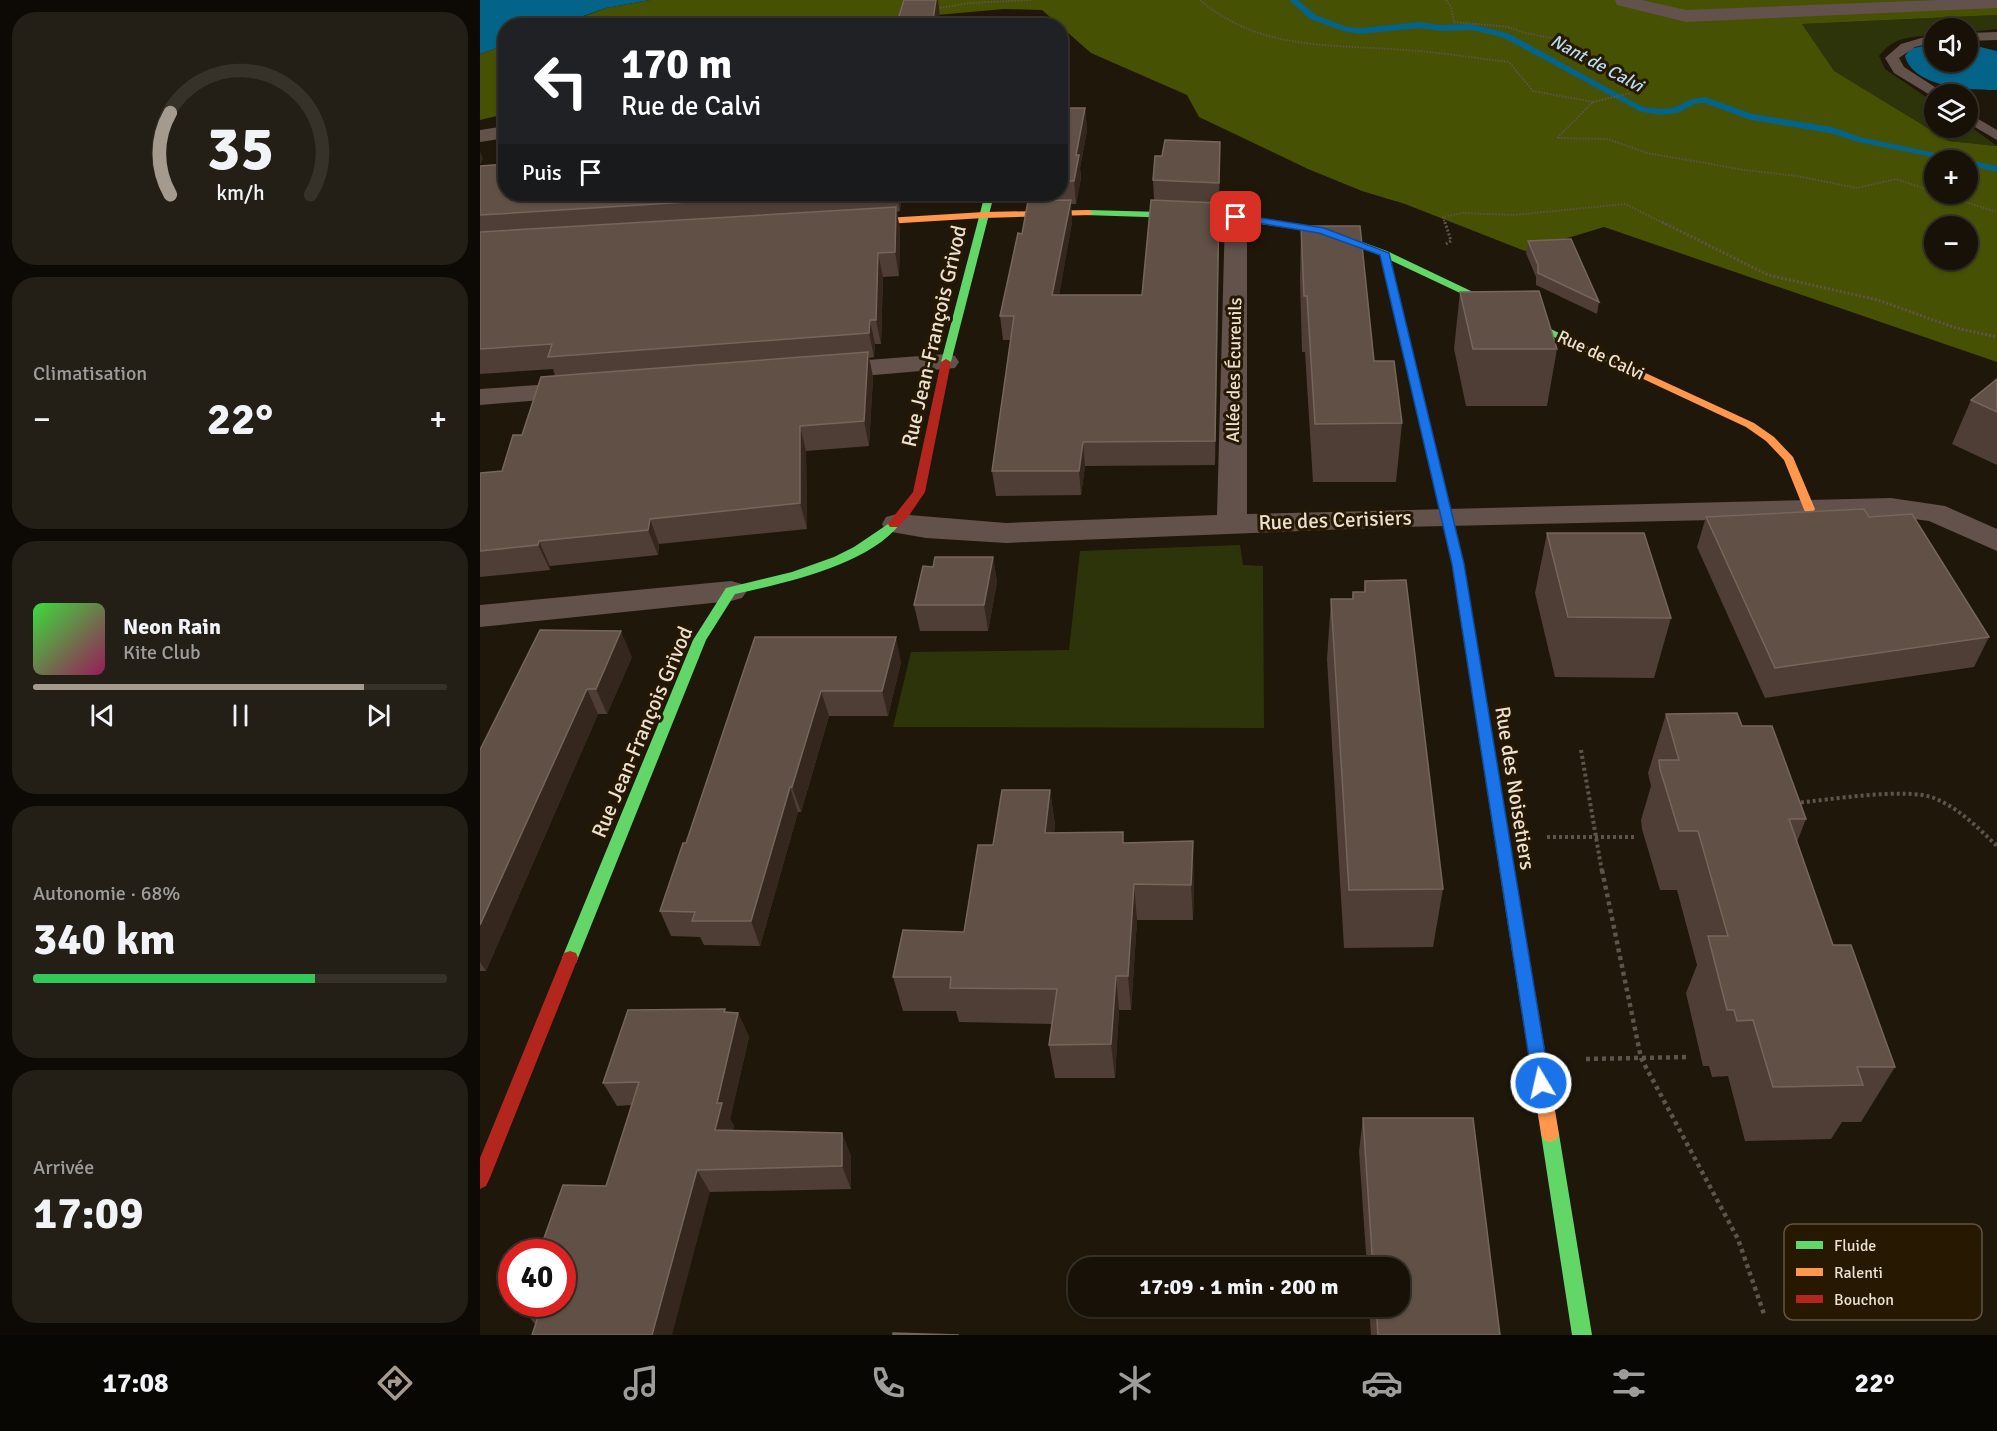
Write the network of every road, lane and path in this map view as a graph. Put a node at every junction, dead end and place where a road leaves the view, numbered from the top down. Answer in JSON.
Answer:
{"nodes":[{"id":1,"x":1031,"y":0,"type":"edge"},
{"id":2,"x":1200,"y":0,"type":"edge"},
{"id":3,"x":1446,"y":0,"type":"edge"},
{"id":4,"x":1623,"y":1,"type":"edge"},
{"id":5,"x":1997,"y":3,"type":"edge"},
{"id":6,"x":931,"y":10,"type":"edge"},
{"id":7,"x":1997,"y":36,"type":"edge"},
{"id":8,"x":1978,"y":37,"type":"edge"},
{"id":9,"x":1924,"y":40,"type":"edge"},
{"id":10,"x":1924,"y":86,"type":"edge"},
{"id":11,"x":1593,"y":102,"type":"junction"},
{"id":12,"x":1978,"y":124,"type":"edge"},
{"id":13,"x":498,"y":133,"type":"edge"},
{"id":14,"x":480,"y":136,"type":"edge"},
{"id":15,"x":1997,"y":136,"type":"edge"},
{"id":16,"x":1924,"y":188,"type":"edge"},
{"id":17,"x":988,"y":201,"type":"edge"},
{"id":18,"x":1972,"y":204,"type":"edge"},
{"id":19,"x":1997,"y":212,"type":"edge"},
{"id":20,"x":984,"y":214,"type":"junction"},
{"id":21,"x":1236,"y":217,"type":"junction"},
{"id":22,"x":838,"y":224,"type":"edge"},
{"id":23,"x":1384,"y":253,"type":"junction"},
{"id":24,"x":1411,"y":266,"type":"junction"},
{"id":25,"x":1997,"y":337,"type":"edge"},
{"id":26,"x":946,"y":362,"type":"junction"},
{"id":27,"x":802,"y":373,"type":"edge"},
{"id":28,"x":611,"y":387,"type":"edge"},
{"id":29,"x":480,"y":397,"type":"edge"},
{"id":30,"x":1809,"y":509,"type":"junction"},
{"id":31,"x":1449,"y":518,"type":"junction"},
{"id":32,"x":897,"y":524,"type":"junction"},
{"id":33,"x":1232,"y":524,"type":"junction"},
{"id":34,"x":1997,"y":542,"type":"edge"},
{"id":35,"x":731,"y":591,"type":"junction"},
{"id":36,"x":480,"y":616,"type":"edge"},
{"id":37,"x":1581,"y":750,"type":"dead end"},
{"id":38,"x":1785,"y":803,"type":"edge"},
{"id":39,"x":1502,"y":837,"type":"junction"},
{"id":40,"x":1595,"y":837,"type":"junction"},
{"id":41,"x":1636,"y":837,"type":"dead end"},
{"id":42,"x":1997,"y":846,"type":"edge"},
{"id":43,"x":1690,"y":1057,"type":"dead end"},
{"id":44,"x":1641,"y":1058,"type":"junction"},
{"id":45,"x":1538,"y":1060,"type":"junction"},
{"id":46,"x":480,"y":1180,"type":"edge"},
{"id":47,"x":1765,"y":1317,"type":"dead end"},
{"id":48,"x":1582,"y":1335,"type":"edge"}],
"edges":[{"from":1,"to":6,"type":"path"},
{"from":2,"to":11,"type":"path"},
{"from":3,"to":11,"type":"path"},
{"from":4,"to":5,"type":"street"},
{"from":7,"to":8,"type":"lane"},
{"from":9,"to":10,"type":"lane"},
{"from":11,"to":16,"type":"path"},
{"from":12,"to":15,"type":"lane"},
{"from":13,"to":14,"type":"street"},
{"from":17,"to":20,"type":"street","name":"Rue Jean-François Grivod"},
{"from":18,"to":19,"type":"path"},
{"from":20,"to":21,"type":"street","name":"Rue de Calvi"},
{"from":20,"to":22,"type":"street","name":"Rue de Calvi"},
{"from":20,"to":26,"type":"street","name":"Rue Jean-François Grivod"},
{"from":21,"to":23,"type":"street","name":"Rue de Calvi"},
{"from":21,"to":33,"type":"street","name":"Allée des Écureuils"},
{"from":23,"to":24,"type":"street","name":"Rue de Calvi"},
{"from":23,"to":31,"type":"street","name":"Rue des Noisetiers"},
{"from":24,"to":25,"type":"path"},
{"from":24,"to":30,"type":"street","name":"Rue de Calvi"},
{"from":26,"to":27,"type":"street"},
{"from":26,"to":32,"type":"street","name":"Rue Jean-François Grivod"},
{"from":28,"to":29,"type":"street"},
{"from":30,"to":31,"type":"street","name":"Rue des Cerisiers"},
{"from":30,"to":34,"type":"street"},
{"from":31,"to":33,"type":"street","name":"Rue des Cerisiers"},
{"from":31,"to":39,"type":"street","name":"Rue des Noisetiers"},
{"from":32,"to":33,"type":"street","name":"Rue des Cerisiers"},
{"from":32,"to":35,"type":"street","name":"Rue Jean-François Grivod"},
{"from":35,"to":36,"type":"street"},
{"from":35,"to":46,"type":"street","name":"Rue Jean-François Grivod"},
{"from":37,"to":40,"type":"path"},
{"from":38,"to":42,"type":"path"},
{"from":39,"to":40,"type":"path"},
{"from":39,"to":45,"type":"street","name":"Rue des Noisetiers"},
{"from":40,"to":41,"type":"path"},
{"from":40,"to":44,"type":"path"},
{"from":43,"to":44,"type":"path"},
{"from":44,"to":45,"type":"path"},
{"from":44,"to":47,"type":"path"},
{"from":45,"to":48,"type":"street","name":"Rue des Noisetiers"}]}
